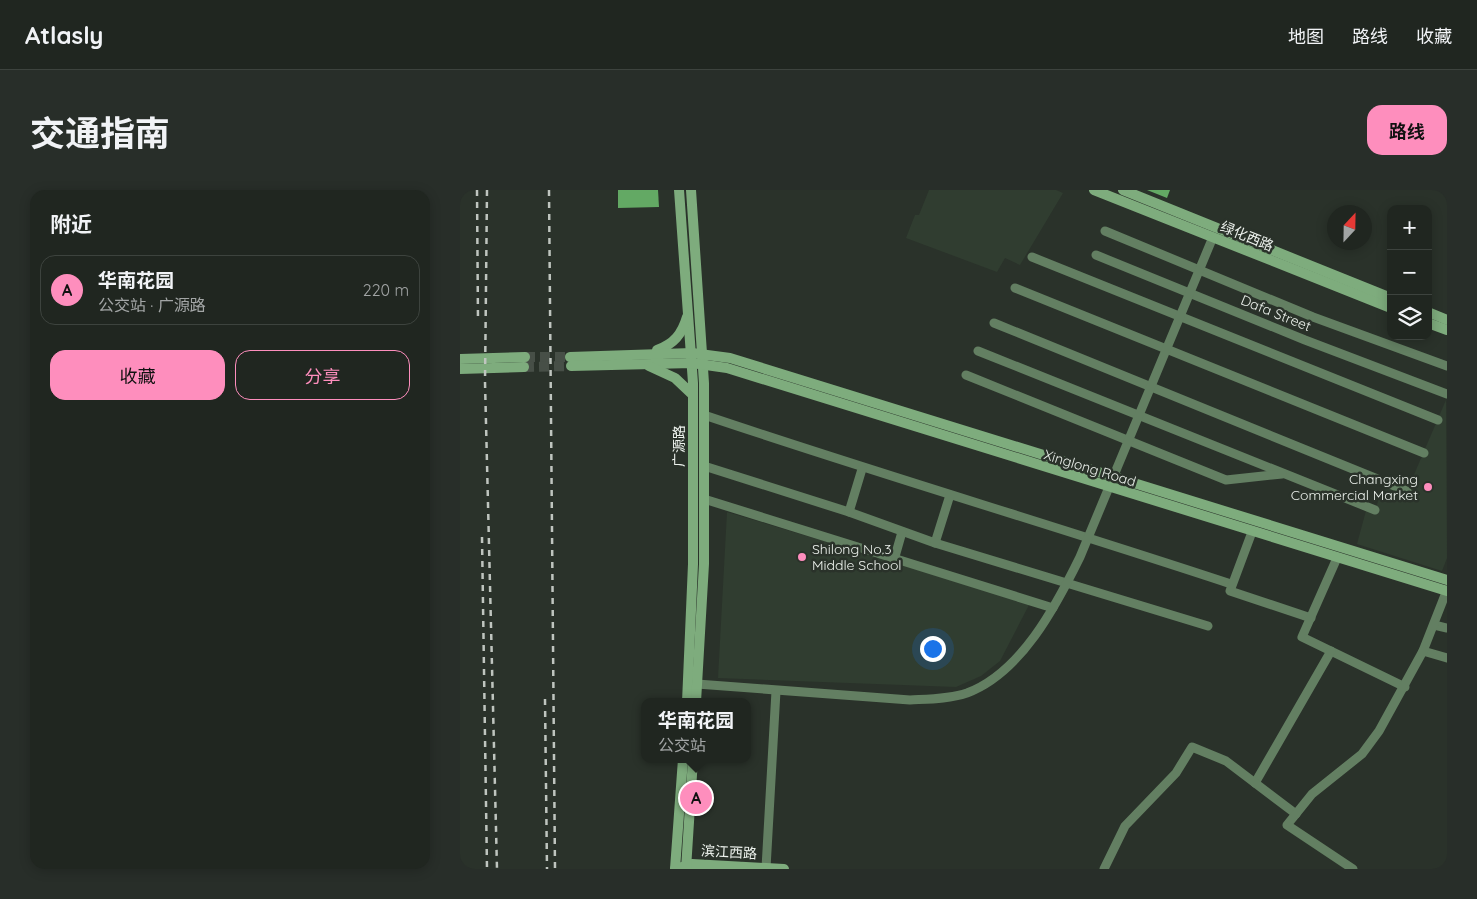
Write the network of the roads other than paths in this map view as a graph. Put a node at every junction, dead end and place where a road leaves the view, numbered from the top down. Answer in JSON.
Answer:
{"nodes":[{"id":1,"x":679,"y":190,"type":"edge"},
{"id":2,"x":691,"y":190,"type":"edge"},
{"id":3,"x":1094,"y":190,"type":"edge"},
{"id":4,"x":1123,"y":190,"type":"edge"},
{"id":5,"x":1105,"y":232,"type":"dead end"},
{"id":6,"x":1213,"y":237,"type":"junction"},
{"id":7,"x":1096,"y":255,"type":"dead end"},
{"id":8,"x":1032,"y":257,"type":"dead end"},
{"id":9,"x":1200,"y":271,"type":"junction"},
{"id":10,"x":1015,"y":288,"type":"dead end"},
{"id":11,"x":1191,"y":294,"type":"junction"},
{"id":12,"x":1387,"y":296,"type":"edge"},
{"id":13,"x":1387,"y":306,"type":"edge"},
{"id":14,"x":689,"y":310,"type":"junction"},
{"id":15,"x":1432,"y":314,"type":"edge"},
{"id":16,"x":1180,"y":318,"type":"junction"},
{"id":17,"x":1447,"y":320,"type":"edge"},
{"id":18,"x":994,"y":323,"type":"dead end"},
{"id":19,"x":1432,"y":324,"type":"edge"},
{"id":20,"x":1447,"y":330,"type":"edge"},
{"id":21,"x":1167,"y":348,"type":"junction"},
{"id":22,"x":978,"y":351,"type":"dead end"},
{"id":23,"x":646,"y":354,"type":"junction"},
{"id":24,"x":460,"y":359,"type":"edge"},
{"id":25,"x":697,"y":359,"type":"junction"},
{"id":26,"x":728,"y":363,"type":"junction"},
{"id":27,"x":644,"y":364,"type":"junction"},
{"id":28,"x":1447,"y":366,"type":"edge"},
{"id":29,"x":460,"y":368,"type":"edge"},
{"id":30,"x":966,"y":375,"type":"dead end"},
{"id":31,"x":1152,"y":387,"type":"junction"},
{"id":32,"x":1447,"y":394,"type":"edge"},
{"id":33,"x":693,"y":395,"type":"junction"},
{"id":34,"x":704,"y":415,"type":"junction"},
{"id":35,"x":1140,"y":416,"type":"junction"},
{"id":36,"x":1438,"y":420,"type":"dead end"},
{"id":37,"x":1130,"y":442,"type":"junction"},
{"id":38,"x":1424,"y":453,"type":"dead end"},
{"id":39,"x":704,"y":466,"type":"junction"},
{"id":40,"x":862,"y":468,"type":"junction"},
{"id":41,"x":1283,"y":474,"type":"junction"},
{"id":42,"x":1113,"y":478,"type":"junction"},
{"id":43,"x":1109,"y":488,"type":"junction"},
{"id":44,"x":1407,"y":491,"type":"dead end"},
{"id":45,"x":950,"y":495,"type":"junction"},
{"id":46,"x":704,"y":499,"type":"junction"},
{"id":47,"x":1374,"y":510,"type":"dead end"},
{"id":48,"x":849,"y":512,"type":"junction"},
{"id":49,"x":902,"y":532,"type":"junction"},
{"id":50,"x":1252,"y":532,"type":"junction"},
{"id":51,"x":1089,"y":537,"type":"junction"},
{"id":52,"x":935,"y":544,"type":"junction"},
{"id":53,"x":1337,"y":558,"type":"junction"},
{"id":54,"x":894,"y":560,"type":"junction"},
{"id":55,"x":1447,"y":580,"type":"edge"},
{"id":56,"x":1067,"y":583,"type":"junction"},
{"id":57,"x":1231,"y":584,"type":"junction"},
{"id":58,"x":1447,"y":591,"type":"edge"},
{"id":59,"x":1053,"y":608,"type":"junction"},
{"id":60,"x":1311,"y":618,"type":"junction"},
{"id":61,"x":1434,"y":625,"type":"junction"},
{"id":62,"x":1208,"y":626,"type":"dead end"},
{"id":63,"x":1447,"y":628,"type":"edge"},
{"id":64,"x":1331,"y":651,"type":"junction"},
{"id":65,"x":1423,"y":651,"type":"junction"},
{"id":66,"x":1447,"y":658,"type":"edge"},
{"id":67,"x":697,"y":684,"type":"junction"},
{"id":68,"x":1405,"y":687,"type":"junction"},
{"id":69,"x":776,"y":691,"type":"junction"},
{"id":70,"x":686,"y":698,"type":"edge"},
{"id":71,"x":696,"y":698,"type":"edge"},
{"id":72,"x":683,"y":763,"type":"edge"},
{"id":73,"x":693,"y":763,"type":"edge"},
{"id":74,"x":1255,"y":783,"type":"junction"},
{"id":75,"x":1296,"y":814,"type":"junction"},
{"id":76,"x":686,"y":867,"type":"edge"},
{"id":77,"x":766,"y":868,"type":"junction"},
{"id":78,"x":675,"y":869,"type":"edge"},
{"id":79,"x":784,"y":869,"type":"edge"},
{"id":80,"x":1104,"y":869,"type":"edge"},
{"id":81,"x":1353,"y":869,"type":"edge"}],
"edges":[{"from":1,"to":14,"type":"main road","name":"广源路"},
{"from":2,"to":25,"type":"main road","name":"广源路"},
{"from":3,"to":6,"type":"main road","name":"绿化西路"},
{"from":4,"to":12,"type":"main road","name":"绿化西路"},
{"from":5,"to":9,"type":"street"},
{"from":6,"to":9,"type":"street"},
{"from":6,"to":13,"type":"main road","name":"绿化西路"},
{"from":7,"to":11,"type":"street","name":"Dafa Street"},
{"from":8,"to":16,"type":"street"},
{"from":9,"to":11,"type":"street"},
{"from":9,"to":28,"type":"street"},
{"from":10,"to":21,"type":"street"},
{"from":11,"to":16,"type":"street"},
{"from":11,"to":32,"type":"street","name":"Dafa Street"},
{"from":14,"to":23,"type":"main road"},
{"from":14,"to":25,"type":"main road","name":"广源路"},
{"from":15,"to":17,"type":"main road"},
{"from":16,"to":21,"type":"street"},
{"from":16,"to":36,"type":"street"},
{"from":18,"to":31,"type":"street"},
{"from":19,"to":20,"type":"main road"},
{"from":21,"to":31,"type":"street"},
{"from":21,"to":38,"type":"street"},
{"from":22,"to":35,"type":"street"},
{"from":23,"to":25,"type":"main road"},
{"from":23,"to":27,"type":"main road"},
{"from":24,"to":29,"type":"main road"},
{"from":25,"to":26,"type":"main road"},
{"from":25,"to":27,"type":"main road"},
{"from":25,"to":33,"type":"main road","name":"广源路"},
{"from":25,"to":34,"type":"main road","name":"广源路"},
{"from":26,"to":42,"type":"main road","name":"Xinglong Road"},
{"from":26,"to":43,"type":"main road","name":"Xinglong Road"},
{"from":27,"to":33,"type":"main road"},
{"from":30,"to":37,"type":"street"},
{"from":31,"to":35,"type":"street"},
{"from":31,"to":44,"type":"street"},
{"from":33,"to":70,"type":"main road","name":"广源路"},
{"from":34,"to":39,"type":"main road","name":"广源路"},
{"from":34,"to":40,"type":"street"},
{"from":35,"to":37,"type":"street"},
{"from":35,"to":41,"type":"street"},
{"from":37,"to":41,"type":"street"},
{"from":37,"to":42,"type":"street"},
{"from":39,"to":46,"type":"main road","name":"广源路"},
{"from":39,"to":48,"type":"street"},
{"from":40,"to":45,"type":"street"},
{"from":40,"to":48,"type":"street"},
{"from":41,"to":47,"type":"street"},
{"from":42,"to":43,"type":"street"},
{"from":42,"to":55,"type":"main road","name":"Xinglong Road"},
{"from":43,"to":50,"type":"main road","name":"Xinglong Road"},
{"from":43,"to":51,"type":"street"},
{"from":45,"to":51,"type":"street"},
{"from":45,"to":52,"type":"street"},
{"from":46,"to":54,"type":"street"},
{"from":46,"to":67,"type":"main road","name":"广源路"},
{"from":48,"to":49,"type":"street"},
{"from":49,"to":52,"type":"street"},
{"from":49,"to":54,"type":"street"},
{"from":50,"to":53,"type":"main road","name":"Xinglong Road"},
{"from":50,"to":57,"type":"street"},
{"from":51,"to":56,"type":"street"},
{"from":51,"to":57,"type":"street"},
{"from":52,"to":56,"type":"street"},
{"from":53,"to":58,"type":"main road","name":"Xinglong Road"},
{"from":53,"to":60,"type":"street"},
{"from":54,"to":59,"type":"street"},
{"from":56,"to":59,"type":"street"},
{"from":56,"to":62,"type":"street"},
{"from":57,"to":60,"type":"street"},
{"from":58,"to":61,"type":"street"},
{"from":59,"to":69,"type":"street"},
{"from":60,"to":64,"type":"street"},
{"from":61,"to":63,"type":"street"},
{"from":61,"to":65,"type":"street"},
{"from":64,"to":68,"type":"street"},
{"from":64,"to":74,"type":"street"},
{"from":65,"to":66,"type":"street"},
{"from":65,"to":68,"type":"street"},
{"from":67,"to":69,"type":"street"},
{"from":67,"to":71,"type":"main road","name":"广源路"},
{"from":68,"to":75,"type":"street"},
{"from":69,"to":77,"type":"street"},
{"from":72,"to":78,"type":"main road"},
{"from":73,"to":76,"type":"main road"},
{"from":74,"to":75,"type":"street"},
{"from":74,"to":80,"type":"street"},
{"from":75,"to":81,"type":"street"},
{"from":76,"to":77,"type":"main road","name":"滨江西路"},
{"from":76,"to":78,"type":"main road","name":"滨江西路"},
{"from":77,"to":79,"type":"main road","name":"滨江西路"}]}
